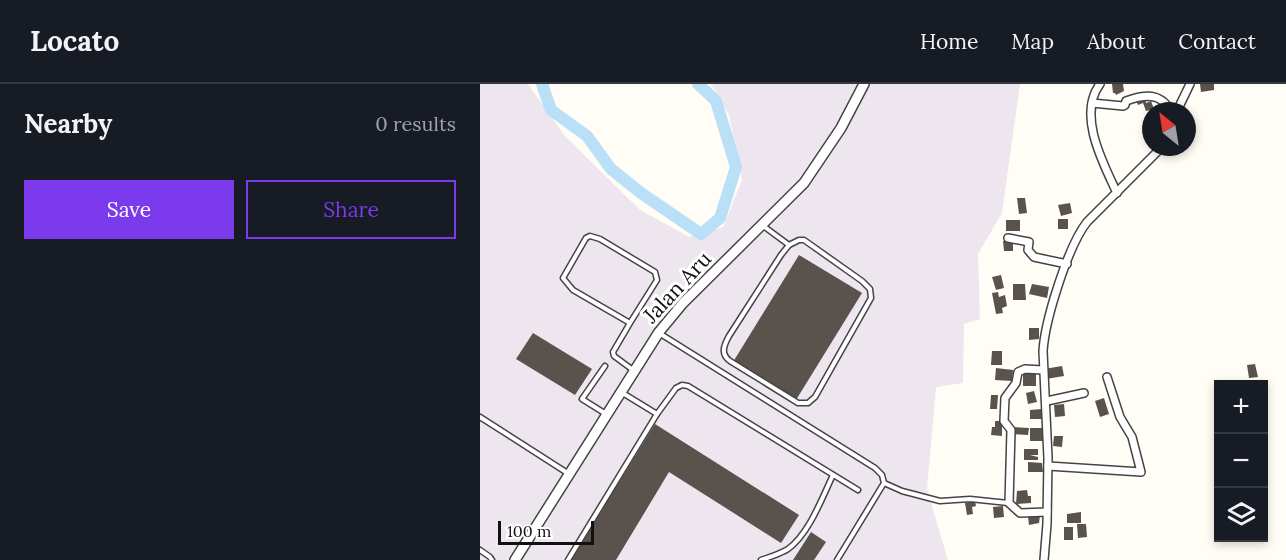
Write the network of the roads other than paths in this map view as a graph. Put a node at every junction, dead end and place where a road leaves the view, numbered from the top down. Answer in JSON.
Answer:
{"nodes":[{"id":1,"x":864,"y":84,"type":"edge"},
{"id":2,"x":1100,"y":84,"type":"edge"},
{"id":3,"x":1190,"y":84,"type":"edge"},
{"id":4,"x":1162,"y":102,"type":"edge"},
{"id":5,"x":1181,"y":102,"type":"edge"},
{"id":6,"x":1092,"y":103,"type":"junction"},
{"id":7,"x":1153,"y":156,"type":"edge"},
{"id":8,"x":1117,"y":193,"type":"junction"},
{"id":9,"x":762,"y":225,"type":"junction"},
{"id":10,"x":1008,"y":238,"type":"dead end"},
{"id":11,"x":789,"y":245,"type":"junction"},
{"id":12,"x":1067,"y":264,"type":"junction"},
{"id":13,"x":630,"y":323,"type":"junction"},
{"id":14,"x":658,"y":332,"type":"junction"},
{"id":15,"x":605,"y":366,"type":"dead end"},
{"id":16,"x":633,"y":370,"type":"junction"},
{"id":17,"x":1043,"y":370,"type":"junction"},
{"id":18,"x":1107,"y":377,"type":"dead end"},
{"id":19,"x":621,"y":392,"type":"junction"},
{"id":20,"x":1084,"y":393,"type":"dead end"},
{"id":21,"x":1047,"y":401,"type":"junction"},
{"id":22,"x":657,"y":414,"type":"junction"},
{"id":23,"x":606,"y":415,"type":"junction"},
{"id":24,"x":480,"y":417,"type":"edge"},
{"id":25,"x":1048,"y":466,"type":"junction"},
{"id":26,"x":570,"y":474,"type":"junction"},
{"id":27,"x":833,"y":475,"type":"junction"},
{"id":28,"x":884,"y":483,"type":"junction"},
{"id":29,"x":858,"y":490,"type":"dead end"},
{"id":30,"x":1009,"y":503,"type":"junction"},
{"id":31,"x":1047,"y":512,"type":"junction"},
{"id":32,"x":480,"y":550,"type":"edge"},
{"id":33,"x":492,"y":560,"type":"edge"},
{"id":34,"x":515,"y":560,"type":"edge"},
{"id":35,"x":568,"y":560,"type":"edge"},
{"id":36,"x":761,"y":560,"type":"edge"},
{"id":37,"x":837,"y":560,"type":"edge"},
{"id":38,"x":1044,"y":560,"type":"edge"}],
"edges":[{"from":1,"to":9,"type":"street","name":"Jalan Aru"},
{"from":2,"to":6,"type":"street"},
{"from":3,"to":5,"type":"street"},
{"from":4,"to":6,"type":"street"},
{"from":6,"to":8,"type":"street"},
{"from":7,"to":8,"type":"street"},
{"from":8,"to":12,"type":"street"},
{"from":9,"to":11,"type":"lane"},
{"from":9,"to":14,"type":"street","name":"Jalan Aru"},
{"from":10,"to":12,"type":"street"},
{"from":11,"to":11,"type":"lane"},
{"from":12,"to":17,"type":"street"},
{"from":13,"to":13,"type":"lane"},
{"from":13,"to":16,"type":"lane"},
{"from":14,"to":16,"type":"street","name":"Jalan Aru"},
{"from":14,"to":28,"type":"lane"},
{"from":15,"to":23,"type":"lane"},
{"from":16,"to":19,"type":"street","name":"Jalan Aru"},
{"from":17,"to":21,"type":"street"},
{"from":17,"to":30,"type":"street"},
{"from":18,"to":25,"type":"street"},
{"from":19,"to":22,"type":"lane"},
{"from":19,"to":23,"type":"street","name":"Jalan Aru"},
{"from":20,"to":21,"type":"street"},
{"from":21,"to":25,"type":"street"},
{"from":22,"to":27,"type":"lane"},
{"from":22,"to":35,"type":"lane"},
{"from":23,"to":26,"type":"street","name":"Jalan Aru"},
{"from":24,"to":26,"type":"lane"},
{"from":25,"to":31,"type":"street"},
{"from":26,"to":34,"type":"street","name":"Jalan Aru"},
{"from":27,"to":29,"type":"lane"},
{"from":27,"to":36,"type":"lane"},
{"from":28,"to":30,"type":"lane"},
{"from":28,"to":37,"type":"lane"},
{"from":30,"to":31,"type":"street"},
{"from":31,"to":38,"type":"street"},
{"from":32,"to":33,"type":"lane"}]}
